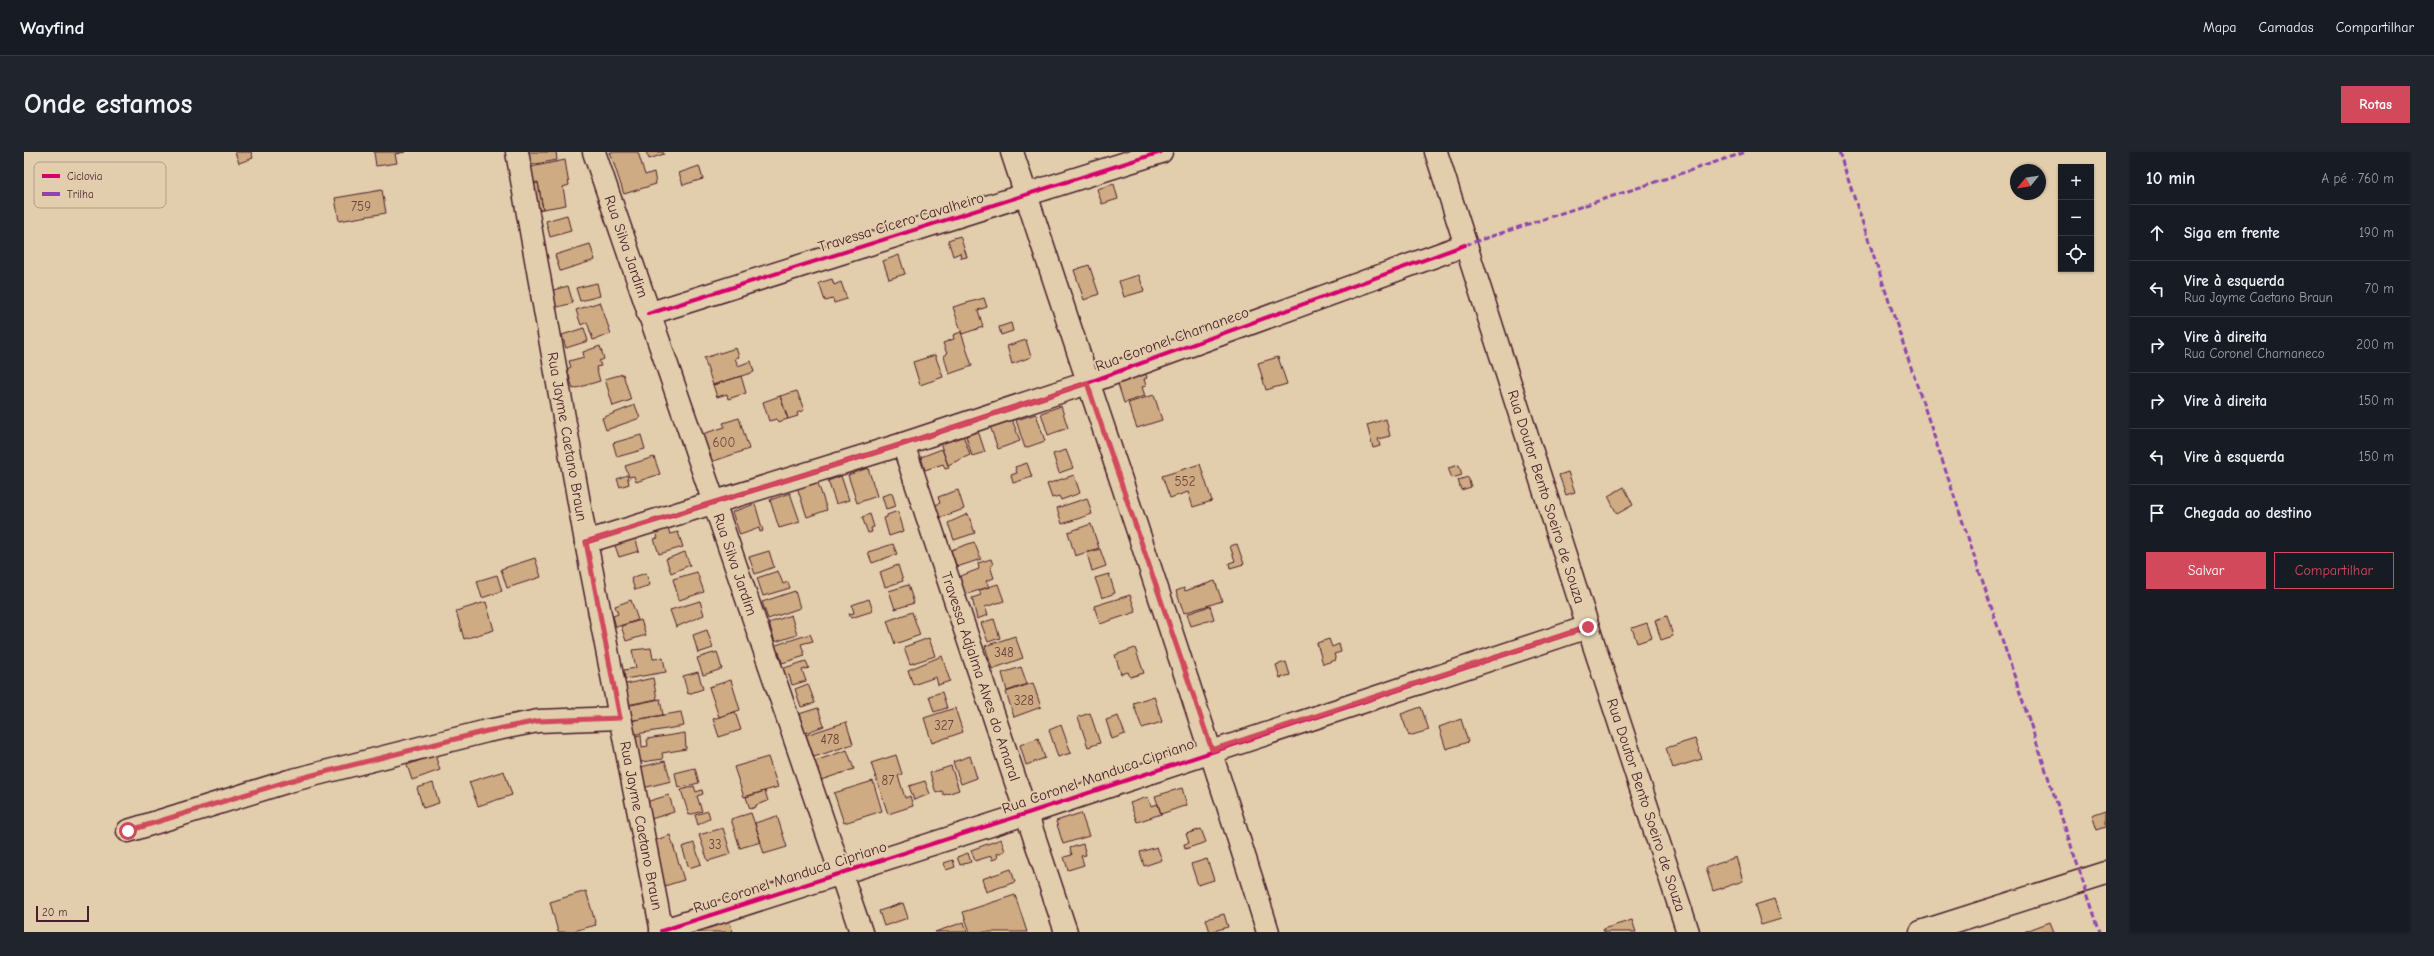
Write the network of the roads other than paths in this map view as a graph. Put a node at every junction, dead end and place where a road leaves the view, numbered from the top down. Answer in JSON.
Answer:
{"nodes":[{"id":1,"x":517,"y":152,"type":"edge"},
{"id":2,"x":594,"y":152,"type":"edge"},
{"id":3,"x":1012,"y":152,"type":"edge"},
{"id":4,"x":1161,"y":152,"type":"edge"},
{"id":5,"x":1436,"y":152,"type":"edge"},
{"id":6,"x":1026,"y":195,"type":"junction"},
{"id":7,"x":1465,"y":245,"type":"junction"},
{"id":8,"x":648,"y":314,"type":"junction"},
{"id":9,"x":1087,"y":383,"type":"junction"},
{"id":10,"x":903,"y":444,"type":"junction"},
{"id":11,"x":715,"y":503,"type":"junction"},
{"id":12,"x":586,"y":542,"type":"junction"},
{"id":13,"x":1588,"y":627,"type":"junction"},
{"id":14,"x":620,"y":718,"type":"junction"},
{"id":15,"x":1212,"y":750,"type":"junction"},
{"id":16,"x":1028,"y":813,"type":"junction"},
{"id":17,"x":128,"y":831,"type":"dead end"},
{"id":18,"x":842,"y":873,"type":"junction"},
{"id":19,"x":2106,"y":873,"type":"edge"},
{"id":20,"x":661,"y":931,"type":"edge"},
{"id":21,"x":861,"y":932,"type":"edge"},
{"id":22,"x":1066,"y":932,"type":"edge"},
{"id":23,"x":1268,"y":932,"type":"edge"},
{"id":24,"x":1688,"y":932,"type":"edge"},
{"id":25,"x":1921,"y":932,"type":"edge"}],
"edges":[{"from":1,"to":12,"type":"street","name":"Rua Jayme Caetano Braun"},
{"from":2,"to":8,"type":"street","name":"Rua Silva Jardim"},
{"from":3,"to":6,"type":"street"},
{"from":4,"to":6,"type":"street","name":"Travessa Cícero Cavalheiro"},
{"from":5,"to":7,"type":"street","name":"Rua Doutor Bento Soeiro de Souza"},
{"from":6,"to":8,"type":"street","name":"Travessa Cícero Cavalheiro"},
{"from":6,"to":9,"type":"street"},
{"from":7,"to":9,"type":"street","name":"Rua Coronel Charnaneco"},
{"from":7,"to":13,"type":"street","name":"Rua Doutor Bento Soeiro de Souza"},
{"from":8,"to":11,"type":"street","name":"Rua Silva Jardim"},
{"from":9,"to":10,"type":"street","name":"Rua Coronel Charnaneco"},
{"from":9,"to":15,"type":"street"},
{"from":10,"to":11,"type":"street","name":"Rua Coronel Charnaneco"},
{"from":10,"to":16,"type":"street","name":"Travessa Adjalma Alves do Amaral"},
{"from":11,"to":12,"type":"street","name":"Rua Coronel Charnaneco"},
{"from":11,"to":18,"type":"street","name":"Rua Silva Jardim"},
{"from":12,"to":14,"type":"street","name":"Rua Jayme Caetano Braun"},
{"from":13,"to":15,"type":"street","name":"Rua Coronel Manduca Cipriano"},
{"from":13,"to":24,"type":"street","name":"Rua Doutor Bento Soeiro de Souza"},
{"from":14,"to":17,"type":"street"},
{"from":14,"to":20,"type":"street","name":"Rua Jayme Caetano Braun"},
{"from":15,"to":16,"type":"street","name":"Rua Coronel Manduca Cipriano"},
{"from":15,"to":23,"type":"street"},
{"from":16,"to":18,"type":"street","name":"Rua Coronel Manduca Cipriano"},
{"from":16,"to":22,"type":"street","name":"Travessa Adjalma Alves do Amaral"},
{"from":18,"to":20,"type":"street","name":"Rua Coronel Manduca Cipriano"},
{"from":18,"to":21,"type":"street","name":"Rua Silva Jardim"},
{"from":19,"to":25,"type":"street"}]}
